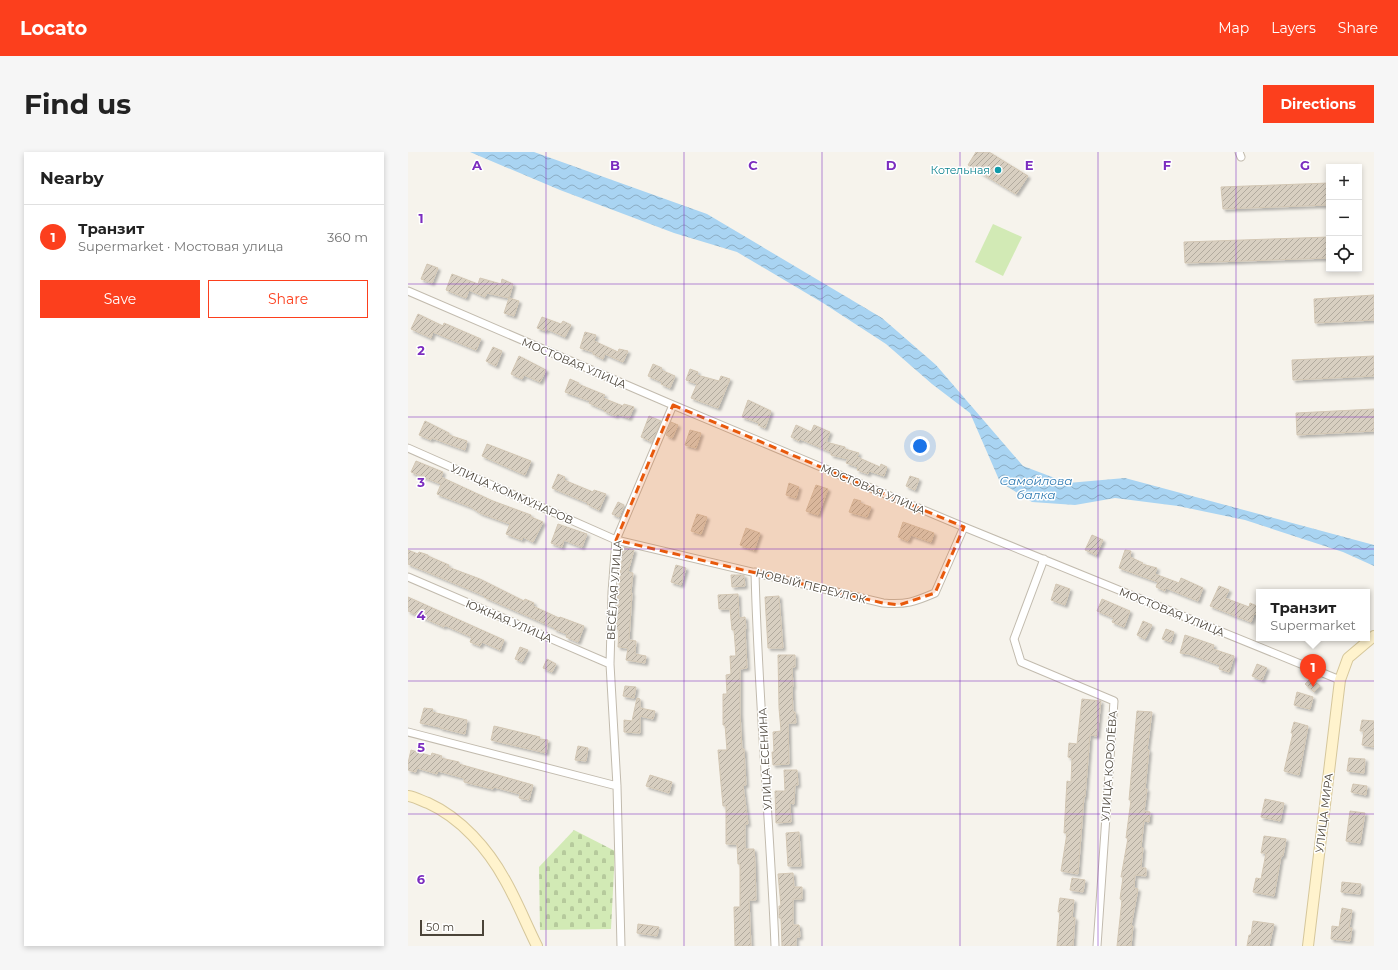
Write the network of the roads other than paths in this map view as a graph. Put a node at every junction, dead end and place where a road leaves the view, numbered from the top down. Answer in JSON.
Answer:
{"nodes":[{"id":1,"x":408,"y":291,"type":"edge"},
{"id":2,"x":672,"y":405,"type":"junction"},
{"id":3,"x":408,"y":448,"type":"edge"},
{"id":4,"x":964,"y":527,"type":"junction"},
{"id":5,"x":616,"y":540,"type":"junction"},
{"id":6,"x":1044,"y":559,"type":"junction"},
{"id":7,"x":755,"y":572,"type":"junction"},
{"id":8,"x":408,"y":577,"type":"edge"},
{"id":9,"x":1368,"y":641,"type":"edge"},
{"id":10,"x":610,"y":664,"type":"junction"},
{"id":11,"x":1340,"y":680,"type":"junction"},
{"id":12,"x":408,"y":732,"type":"edge"},
{"id":13,"x":617,"y":786,"type":"junction"},
{"id":14,"x":408,"y":796,"type":"edge"},
{"id":15,"x":537,"y":946,"type":"edge"},
{"id":16,"x":621,"y":946,"type":"edge"},
{"id":17,"x":775,"y":946,"type":"edge"},
{"id":18,"x":1097,"y":946,"type":"edge"},
{"id":19,"x":1308,"y":946,"type":"edge"}],
"edges":[{"from":1,"to":2,"type":"street","name":"МОСТОВАЯ УЛИЦА"},
{"from":2,"to":4,"type":"street","name":"МОСТОВАЯ УЛИЦА"},
{"from":2,"to":5,"type":"street","name":"ВЕСЁЛАЯ УЛИЦА"},
{"from":3,"to":5,"type":"street","name":"УЛИЦА КОММУНАРОВ"},
{"from":4,"to":6,"type":"street","name":"МОСТОВАЯ УЛИЦА"},
{"from":4,"to":7,"type":"street","name":"НОВЫЙ ПЕРЕУЛОК"},
{"from":5,"to":7,"type":"street","name":"НОВЫЙ ПЕРЕУЛОК"},
{"from":5,"to":10,"type":"street","name":"ВЕСЁЛАЯ УЛИЦА"},
{"from":6,"to":11,"type":"street","name":"МОСТОВАЯ УЛИЦА"},
{"from":6,"to":18,"type":"street","name":"УЛИЦА КОРОЛЁВА"},
{"from":7,"to":17,"type":"street","name":"УЛИЦА ЕСЕНИНА"},
{"from":8,"to":10,"type":"street","name":"ЮЖНАЯ УЛИЦА"},
{"from":9,"to":11,"type":"main road","name":"УЛИЦА МИРА"},
{"from":10,"to":13,"type":"street","name":"ВЕСЁЛАЯ УЛИЦА"},
{"from":11,"to":19,"type":"main road","name":"УЛИЦА МИРА"},
{"from":12,"to":13,"type":"street"},
{"from":13,"to":16,"type":"street","name":"ВЕСЁЛАЯ УЛИЦА"},
{"from":14,"to":15,"type":"main road"}]}
